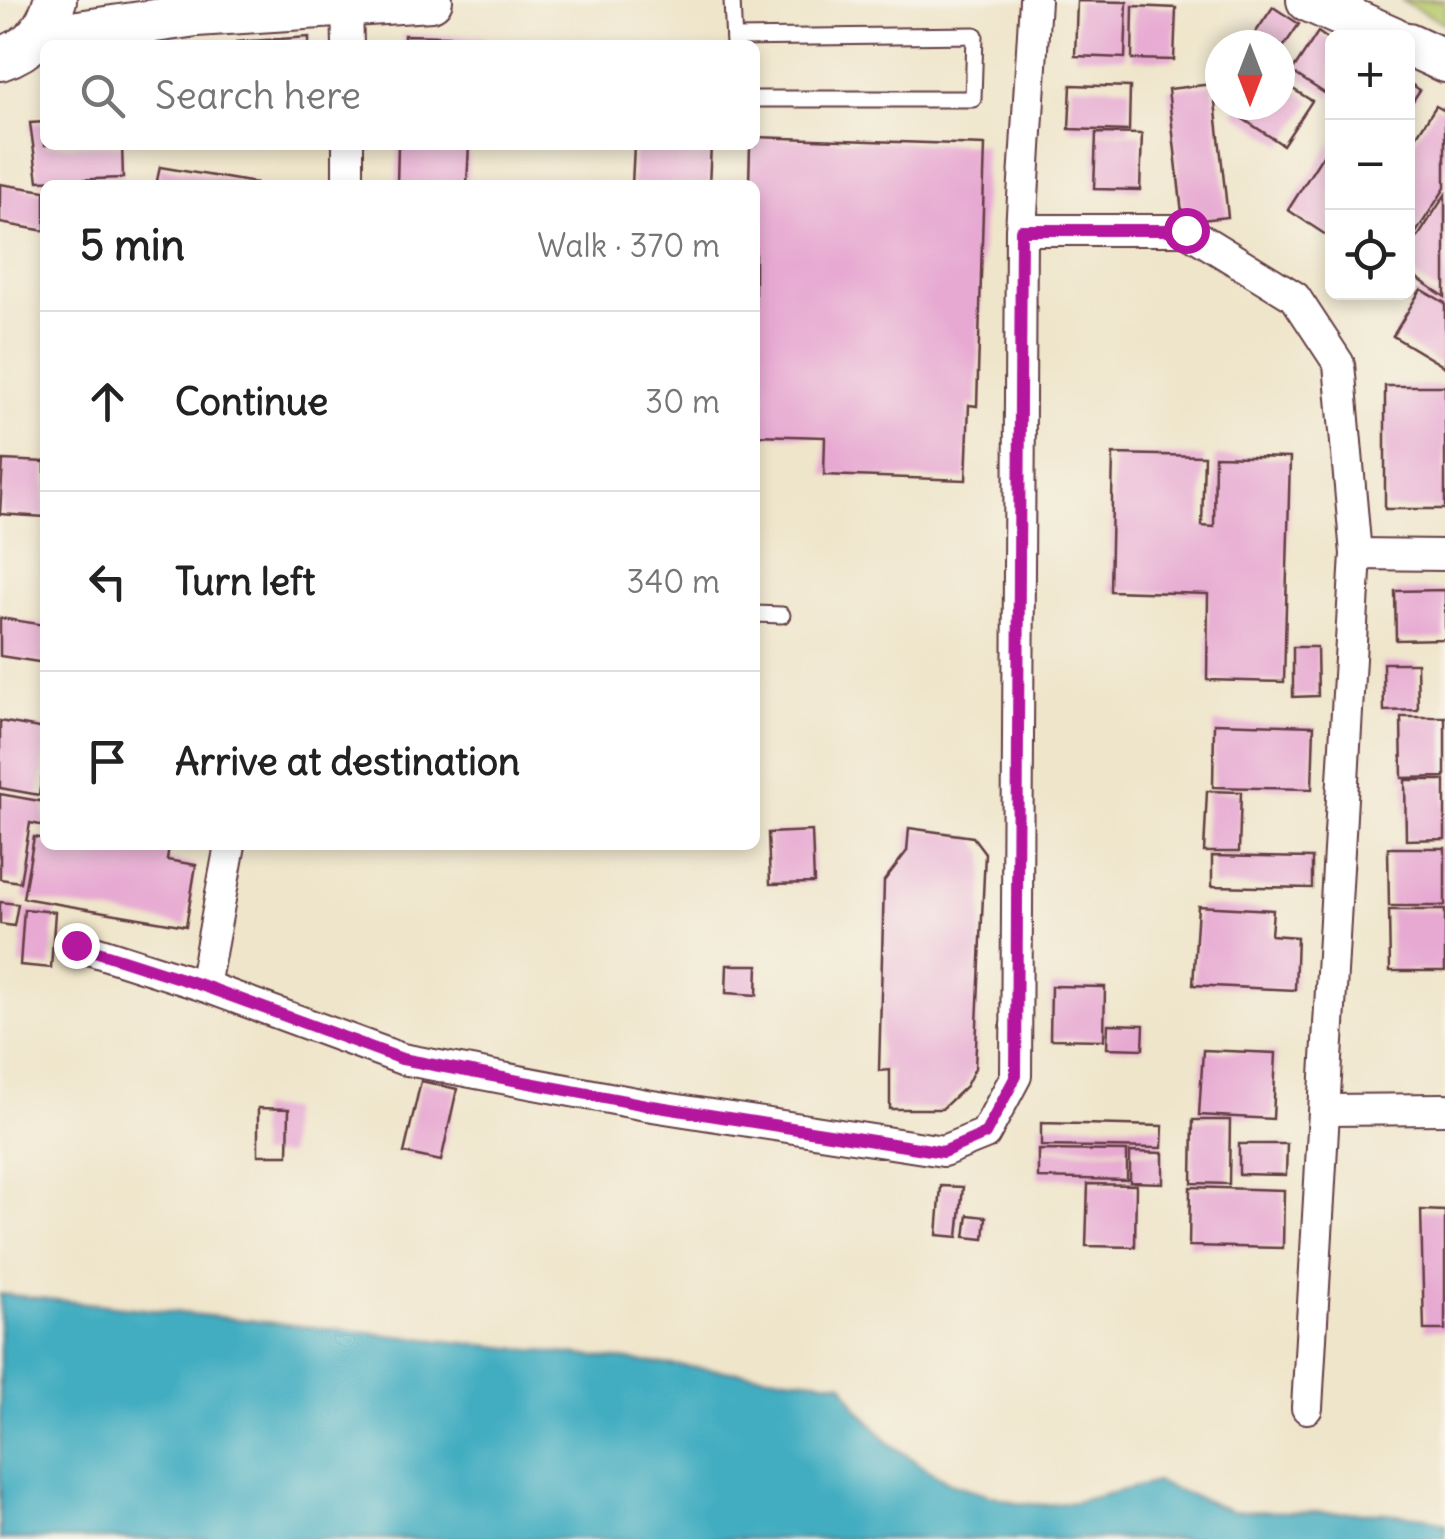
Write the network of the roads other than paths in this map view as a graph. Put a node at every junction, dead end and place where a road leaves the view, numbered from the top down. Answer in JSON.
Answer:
{"nodes":[{"id":1,"x":431,"y":0,"type":"edge"},
{"id":2,"x":732,"y":0,"type":"edge"},
{"id":3,"x":1035,"y":0,"type":"edge"},
{"id":4,"x":1308,"y":0,"type":"edge"},
{"id":5,"x":46,"y":19,"type":"edge"},
{"id":6,"x":348,"y":25,"type":"edge"},
{"id":7,"x":1375,"y":30,"type":"edge"},
{"id":8,"x":734,"y":40,"type":"edge"},
{"id":9,"x":760,"y":40,"type":"edge"},
{"id":10,"x":1415,"y":47,"type":"edge"},
{"id":11,"x":0,"y":60,"type":"edge"},
{"id":12,"x":1445,"y":61,"type":"edge"},
{"id":13,"x":760,"y":99,"type":"edge"},
{"id":14,"x":348,"y":150,"type":"edge"},
{"id":15,"x":348,"y":180,"type":"edge"},
{"id":16,"x":1021,"y":230,"type":"junction"},
{"id":17,"x":1356,"y":554,"type":"junction"},
{"id":18,"x":1445,"y":556,"type":"edge"},
{"id":19,"x":760,"y":614,"type":"edge"},
{"id":20,"x":782,"y":615,"type":"dead end"},
{"id":21,"x":229,"y":850,"type":"edge"},
{"id":22,"x":76,"y":945,"type":"dead end"},
{"id":23,"x":204,"y":986,"type":"junction"},
{"id":24,"x":1326,"y":1110,"type":"junction"},
{"id":25,"x":1445,"y":1110,"type":"edge"},
{"id":26,"x":1307,"y":1408,"type":"dead end"}],
"edges":[{"from":1,"to":6,"type":"main road"},
{"from":2,"to":8,"type":"lane"},
{"from":3,"to":16,"type":"street"},
{"from":4,"to":7,"type":"main road"},
{"from":5,"to":6,"type":"main road"},
{"from":5,"to":11,"type":"main road"},
{"from":9,"to":13,"type":"lane"},
{"from":10,"to":12,"type":"main road"},
{"from":14,"to":15,"type":"street"},
{"from":16,"to":17,"type":"street"},
{"from":16,"to":23,"type":"street"},
{"from":17,"to":18,"type":"street"},
{"from":17,"to":24,"type":"street"},
{"from":19,"to":20,"type":"lane"},
{"from":21,"to":23,"type":"street"},
{"from":22,"to":23,"type":"street"},
{"from":24,"to":25,"type":"street"},
{"from":24,"to":26,"type":"street"}]}
